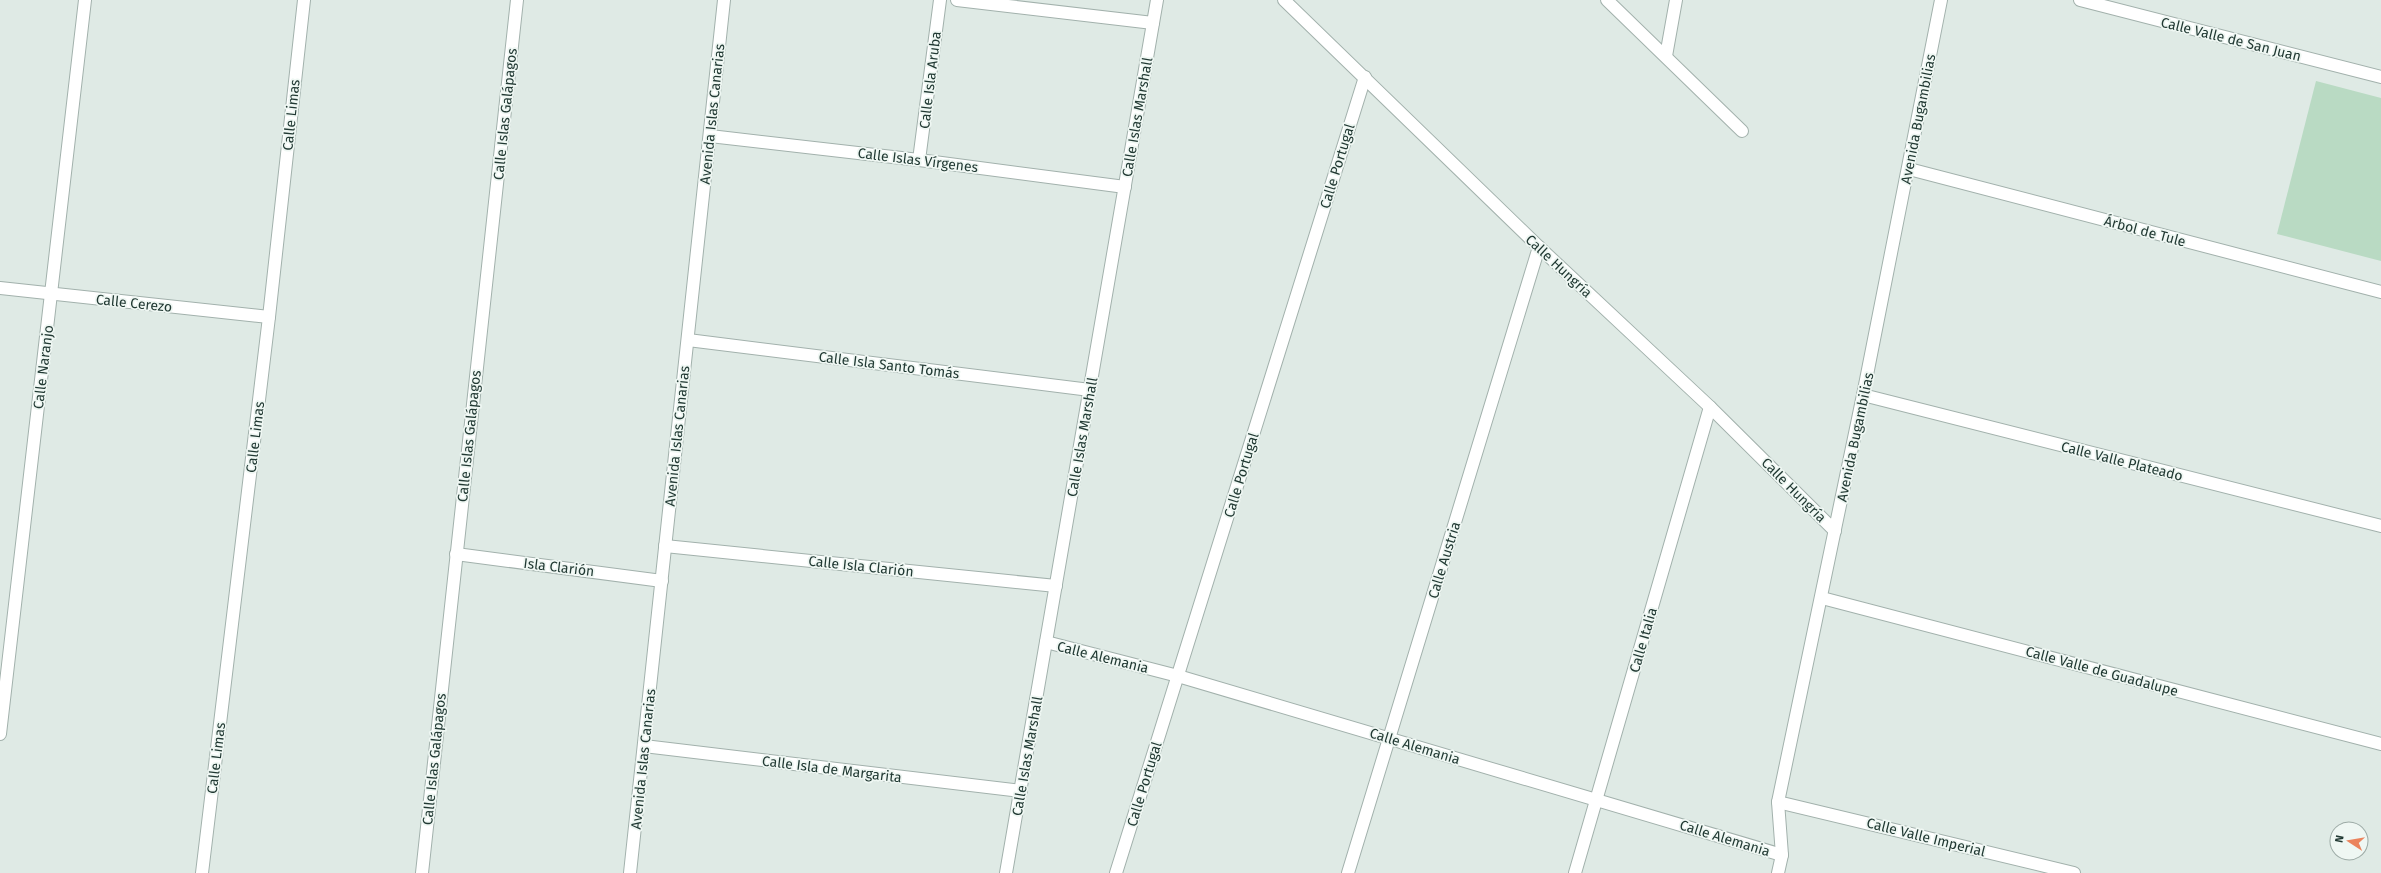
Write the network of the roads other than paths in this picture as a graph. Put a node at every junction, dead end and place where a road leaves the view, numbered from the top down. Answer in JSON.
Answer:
{"nodes":[{"id":1,"x":85,"y":0,"type":"edge"},
{"id":2,"x":304,"y":0,"type":"edge"},
{"id":3,"x":517,"y":0,"type":"edge"},
{"id":4,"x":724,"y":0,"type":"edge"},
{"id":5,"x":940,"y":0,"type":"edge"},
{"id":6,"x":957,"y":0,"type":"edge"},
{"id":7,"x":1157,"y":0,"type":"edge"},
{"id":8,"x":1284,"y":0,"type":"edge"},
{"id":9,"x":1607,"y":0,"type":"edge"},
{"id":10,"x":1676,"y":0,"type":"edge"},
{"id":11,"x":1941,"y":0,"type":"edge"},
{"id":12,"x":2080,"y":0,"type":"edge"},
{"id":13,"x":1153,"y":24,"type":"junction"},
{"id":14,"x":1666,"y":56,"type":"junction"},
{"id":15,"x":1365,"y":77,"type":"junction"},
{"id":16,"x":2381,"y":77,"type":"edge"},
{"id":17,"x":1742,"y":131,"type":"dead end"},
{"id":18,"x":710,"y":136,"type":"junction"},
{"id":19,"x":919,"y":160,"type":"junction"},
{"id":20,"x":1909,"y":169,"type":"junction"},
{"id":21,"x":1125,"y":187,"type":"junction"},
{"id":22,"x":1539,"y":248,"type":"junction"},
{"id":23,"x":0,"y":288,"type":"edge"},
{"id":24,"x":2381,"y":292,"type":"edge"},
{"id":25,"x":51,"y":294,"type":"junction"},
{"id":26,"x":269,"y":317,"type":"junction"},
{"id":27,"x":688,"y":340,"type":"junction"},
{"id":28,"x":1090,"y":390,"type":"junction"},
{"id":29,"x":1863,"y":395,"type":"junction"},
{"id":30,"x":1710,"y":407,"type":"junction"},
{"id":31,"x":2381,"y":526,"type":"edge"},
{"id":32,"x":1835,"y":531,"type":"junction"},
{"id":33,"x":666,"y":546,"type":"junction"},
{"id":34,"x":456,"y":554,"type":"junction"},
{"id":35,"x":662,"y":581,"type":"junction"},
{"id":36,"x":1056,"y":586,"type":"junction"},
{"id":37,"x":1822,"y":598,"type":"junction"},
{"id":38,"x":1046,"y":642,"type":"junction"},
{"id":39,"x":1178,"y":676,"type":"junction"},
{"id":40,"x":0,"y":734,"type":"edge"},
{"id":41,"x":1389,"y":738,"type":"junction"},
{"id":42,"x":2381,"y":744,"type":"edge"},
{"id":43,"x":644,"y":746,"type":"junction"},
{"id":44,"x":1021,"y":791,"type":"junction"},
{"id":45,"x":1598,"y":800,"type":"junction"},
{"id":46,"x":1778,"y":802,"type":"junction"},
{"id":47,"x":1782,"y":855,"type":"junction"},
{"id":48,"x":202,"y":873,"type":"edge"},
{"id":49,"x":422,"y":873,"type":"edge"},
{"id":50,"x":630,"y":873,"type":"edge"},
{"id":51,"x":1006,"y":873,"type":"edge"},
{"id":52,"x":1116,"y":873,"type":"edge"},
{"id":53,"x":1348,"y":873,"type":"edge"},
{"id":54,"x":1575,"y":873,"type":"edge"},
{"id":55,"x":1778,"y":873,"type":"edge"},
{"id":56,"x":2074,"y":873,"type":"edge"}],
"edges":[{"from":1,"to":25,"type":"street","name":"Calle Naranjo"},
{"from":2,"to":26,"type":"street","name":"Calle Limas"},
{"from":3,"to":34,"type":"street","name":"Calle Islas Galápagos"},
{"from":4,"to":18,"type":"street","name":"Avenida Islas Canarias"},
{"from":5,"to":19,"type":"street","name":"Calle Isla Aruba"},
{"from":6,"to":13,"type":"street"},
{"from":7,"to":13,"type":"street","name":"Calle Islas Marshall"},
{"from":8,"to":15,"type":"street","name":"Calle Hungría"},
{"from":9,"to":14,"type":"street"},
{"from":10,"to":14,"type":"street"},
{"from":11,"to":20,"type":"street","name":"Avenida Bugambilias"},
{"from":12,"to":16,"type":"street","name":"Calle Valle de San Juan"},
{"from":13,"to":21,"type":"street","name":"Calle Islas Marshall"},
{"from":14,"to":17,"type":"street"},
{"from":15,"to":22,"type":"street","name":"Calle Hungría"},
{"from":15,"to":39,"type":"street","name":"Calle Portugal"},
{"from":18,"to":19,"type":"street","name":"Calle Islas Vírgenes"},
{"from":18,"to":27,"type":"street","name":"Avenida Islas Canarias"},
{"from":19,"to":21,"type":"street","name":"Calle Islas Vírgenes"},
{"from":20,"to":24,"type":"street","name":"Árbol de Tule"},
{"from":20,"to":29,"type":"street","name":"Avenida Bugambilias"},
{"from":21,"to":28,"type":"street","name":"Calle Islas Marshall"},
{"from":22,"to":30,"type":"street","name":"Calle Hungría"},
{"from":22,"to":41,"type":"street","name":"Calle Austria"},
{"from":23,"to":25,"type":"street","name":"Calle Cerezo"},
{"from":25,"to":26,"type":"street","name":"Calle Cerezo"},
{"from":25,"to":40,"type":"street","name":"Calle Naranjo"},
{"from":26,"to":48,"type":"street","name":"Calle Limas"},
{"from":27,"to":28,"type":"street","name":"Calle Isla Santo Tomás"},
{"from":27,"to":33,"type":"street","name":"Avenida Islas Canarias"},
{"from":28,"to":36,"type":"street","name":"Calle Islas Marshall"},
{"from":29,"to":31,"type":"street","name":"Calle Valle Plateado"},
{"from":29,"to":32,"type":"street","name":"Avenida Bugambilias"},
{"from":30,"to":32,"type":"street","name":"Calle Hungría"},
{"from":30,"to":45,"type":"street","name":"Calle Italia"},
{"from":32,"to":37,"type":"street","name":"Avenida Bugambilias"},
{"from":33,"to":35,"type":"street","name":"Avenida Islas Canarias"},
{"from":33,"to":36,"type":"street","name":"Calle Isla Clarión"},
{"from":34,"to":35,"type":"street","name":"Isla Clarión"},
{"from":34,"to":49,"type":"street","name":"Calle Islas Galápagos"},
{"from":35,"to":43,"type":"street","name":"Avenida Islas Canarias"},
{"from":36,"to":38,"type":"street","name":"Calle Islas Marshall"},
{"from":37,"to":42,"type":"street","name":"Calle Valle de Guadalupe"},
{"from":37,"to":46,"type":"street","name":"Avenida Bugambilias"},
{"from":38,"to":39,"type":"street","name":"Calle Alemania"},
{"from":38,"to":44,"type":"street","name":"Calle Islas Marshall"},
{"from":39,"to":41,"type":"street","name":"Calle Alemania"},
{"from":39,"to":52,"type":"street","name":"Calle Portugal"},
{"from":41,"to":45,"type":"street","name":"Calle Alemania"},
{"from":41,"to":53,"type":"street","name":"Calle Austria"},
{"from":43,"to":44,"type":"street","name":"Calle Isla de Margarita"},
{"from":43,"to":50,"type":"street","name":"Avenida Islas Canarias"},
{"from":44,"to":51,"type":"street","name":"Calle Islas Marshall"},
{"from":45,"to":47,"type":"street","name":"Calle Alemania"},
{"from":45,"to":54,"type":"street","name":"Calle Italia"},
{"from":46,"to":47,"type":"street","name":"Avenida Bugambilias"},
{"from":46,"to":56,"type":"street","name":"Calle Valle Imperial"},
{"from":47,"to":55,"type":"street","name":"Avenida Bugambilias"}]}
